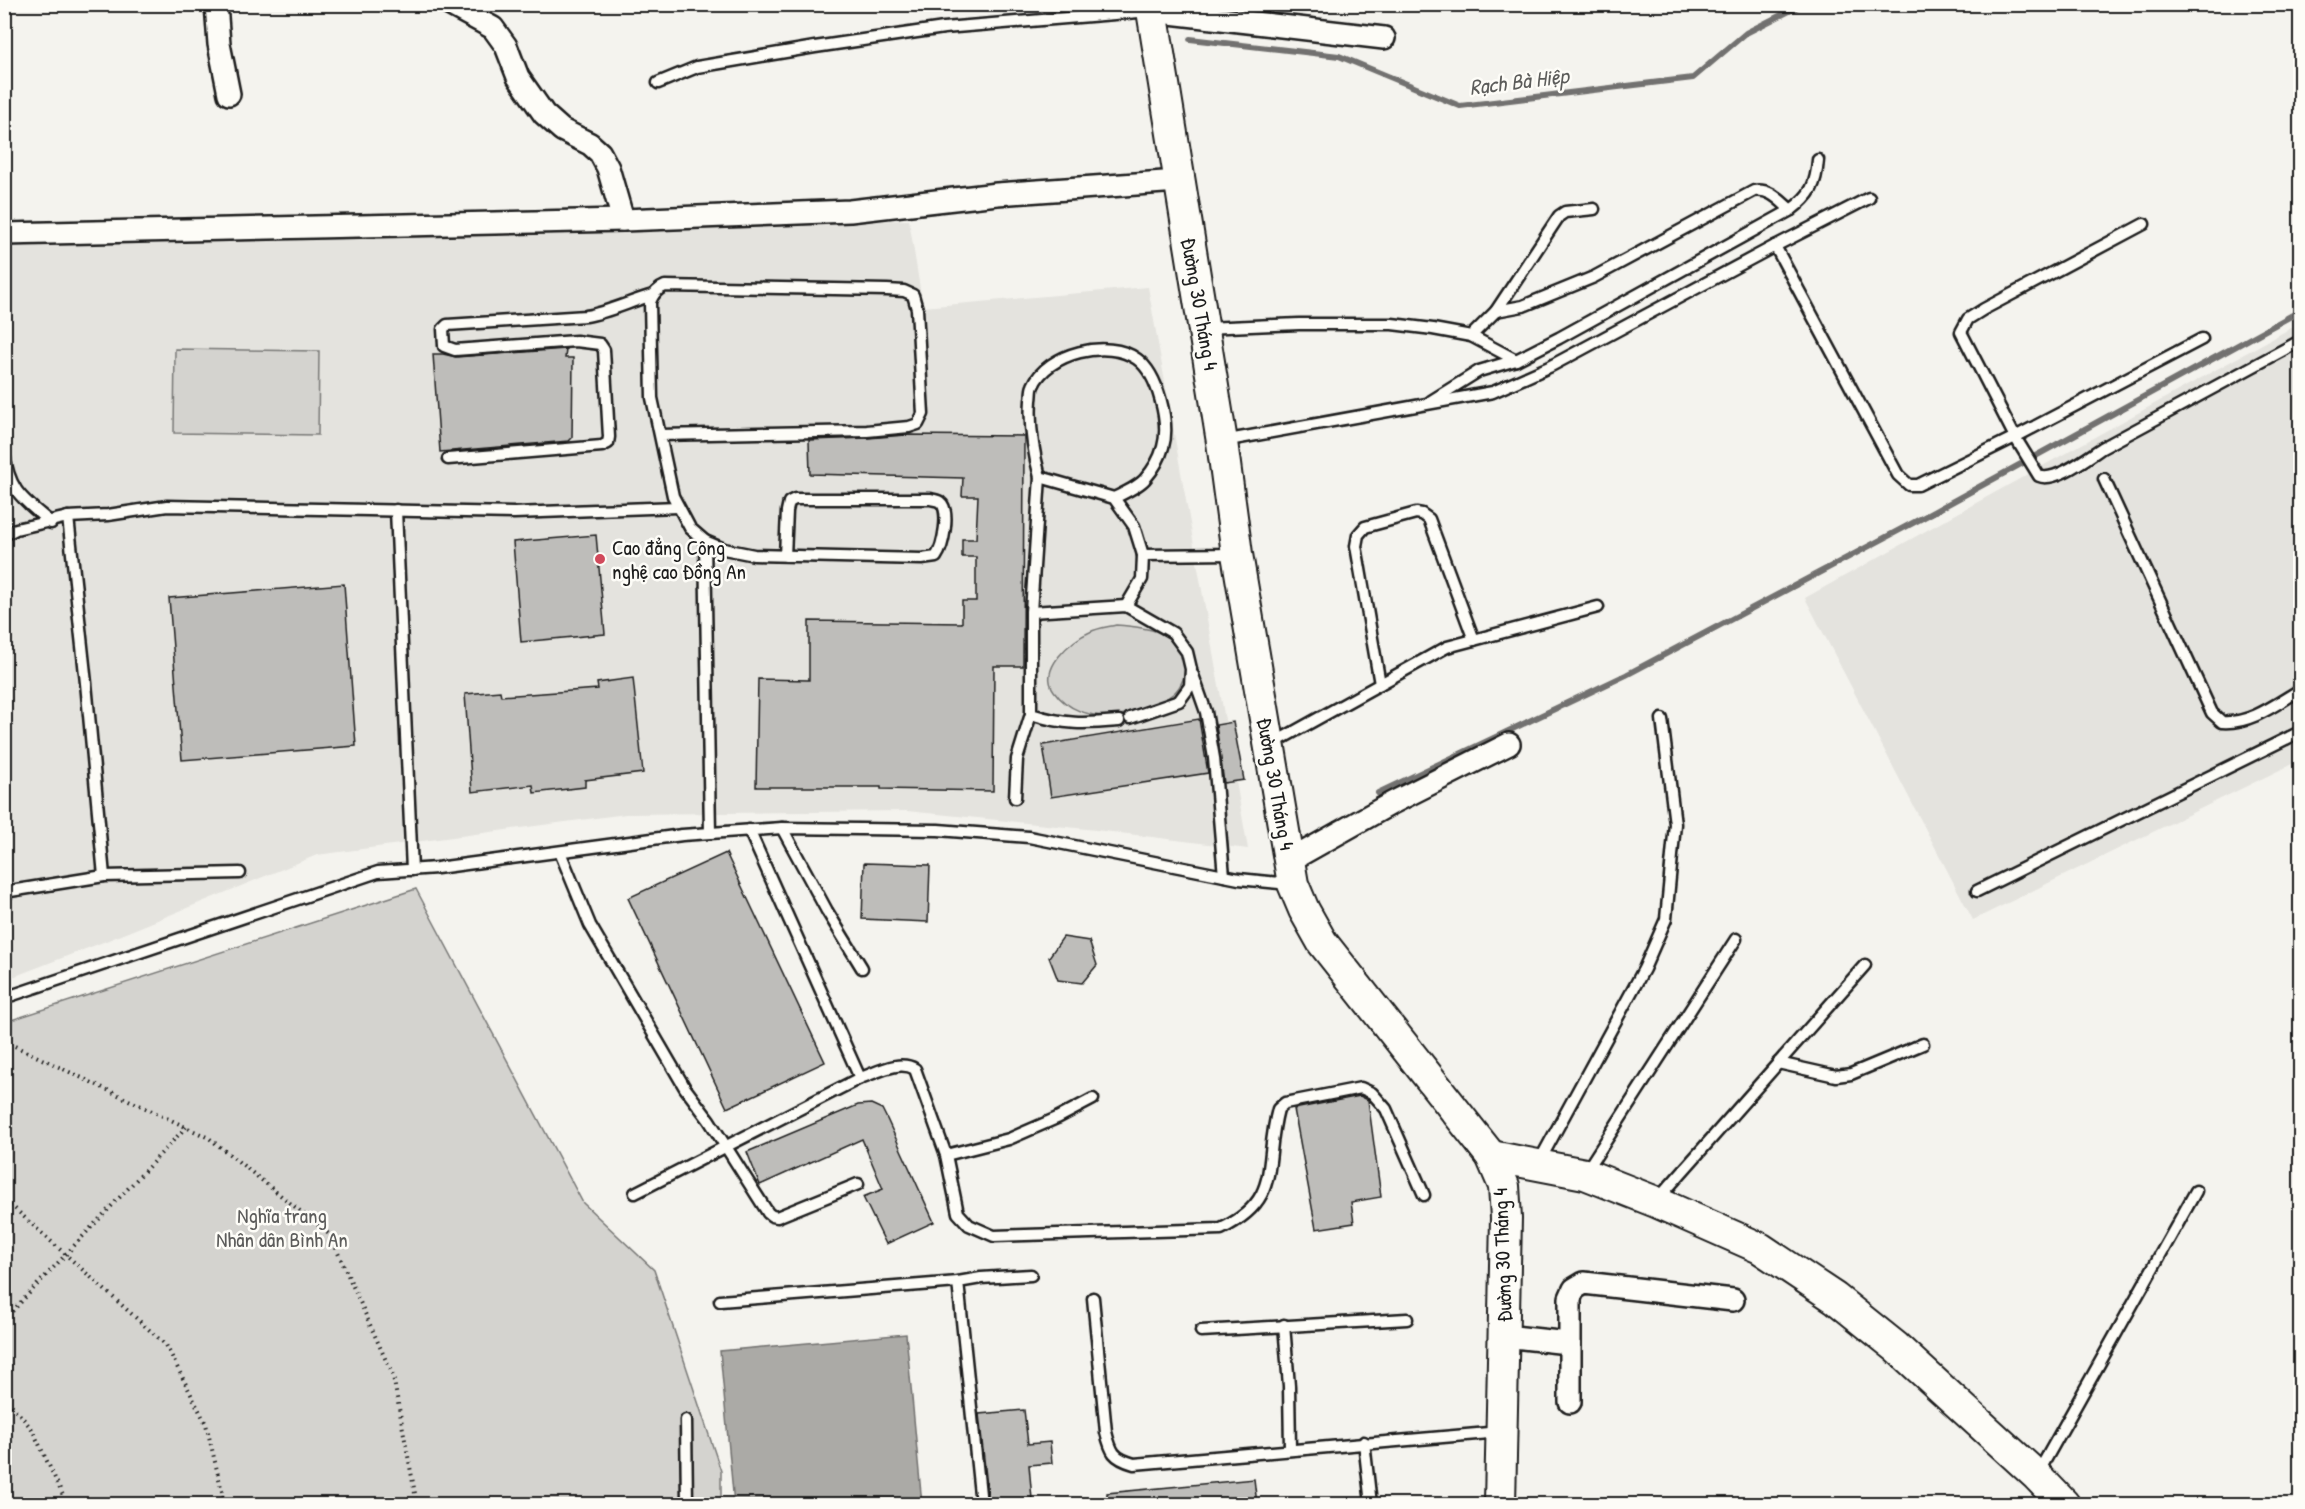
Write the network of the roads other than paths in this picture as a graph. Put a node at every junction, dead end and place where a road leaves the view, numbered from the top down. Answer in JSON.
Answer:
{"nodes":[{"id":1,"x":216,"y":4,"type":"edge"},
{"id":2,"x":449,"y":4,"type":"edge"},
{"id":3,"x":1151,"y":8,"type":"edge"},
{"id":4,"x":1384,"y":38,"type":"dead end"},
{"id":5,"x":658,"y":83,"type":"dead end"},
{"id":6,"x":229,"y":94,"type":"dead end"},
{"id":7,"x":1818,"y":160,"type":"dead end"},
{"id":8,"x":1178,"y":181,"type":"junction"},
{"id":9,"x":1869,"y":198,"type":"dead end"},
{"id":10,"x":1594,"y":209,"type":"dead end"},
{"id":11,"x":1791,"y":210,"type":"junction"},
{"id":12,"x":623,"y":220,"type":"junction"},
{"id":13,"x":2144,"y":224,"type":"dead end"},
{"id":14,"x":4,"y":234,"type":"edge"},
{"id":15,"x":1775,"y":246,"type":"junction"},
{"id":16,"x":653,"y":295,"type":"junction"},
{"id":17,"x":1497,"y":311,"type":"junction"},
{"id":18,"x":1204,"y":328,"type":"junction"},
{"id":19,"x":1471,"y":336,"type":"junction"},
{"id":20,"x":2202,"y":339,"type":"dead end"},
{"id":21,"x":2301,"y":342,"type":"edge"},
{"id":22,"x":1516,"y":360,"type":"junction"},
{"id":23,"x":1426,"y":405,"type":"junction"},
{"id":24,"x":660,"y":435,"type":"junction"},
{"id":25,"x":1222,"y":442,"type":"junction"},
{"id":26,"x":2017,"y":442,"type":"junction"},
{"id":27,"x":4,"y":453,"type":"edge"},
{"id":28,"x":448,"y":459,"type":"dead end"},
{"id":29,"x":1040,"y":477,"type":"junction"},
{"id":30,"x":2104,"y":479,"type":"dead end"},
{"id":31,"x":1114,"y":498,"type":"junction"},
{"id":32,"x":678,"y":507,"type":"junction"},
{"id":33,"x":396,"y":510,"type":"junction"},
{"id":34,"x":68,"y":517,"type":"junction"},
{"id":35,"x":51,"y":523,"type":"junction"},
{"id":36,"x":4,"y":535,"type":"edge"},
{"id":37,"x":705,"y":542,"type":"junction"},
{"id":38,"x":1237,"y":554,"type":"junction"},
{"id":39,"x":1143,"y":555,"type":"junction"},
{"id":40,"x":785,"y":556,"type":"junction"},
{"id":41,"x":1126,"y":606,"type":"junction"},
{"id":42,"x":1598,"y":607,"type":"dead end"},
{"id":43,"x":1031,"y":612,"type":"junction"},
{"id":44,"x":1474,"y":640,"type":"junction"},
{"id":45,"x":1191,"y":669,"type":"junction"},
{"id":46,"x":1380,"y":684,"type":"junction"},
{"id":47,"x":2301,"y":690,"type":"edge"},
{"id":48,"x":1031,"y":714,"type":"junction"},
{"id":49,"x":1662,"y":719,"type":"dead end"},
{"id":50,"x":2301,"y":732,"type":"edge"},
{"id":51,"x":1509,"y":744,"type":"dead end"},
{"id":52,"x":1269,"y":746,"type":"junction"},
{"id":53,"x":1015,"y":798,"type":"dead end"},
{"id":54,"x":782,"y":828,"type":"junction"},
{"id":55,"x":749,"y":831,"type":"junction"},
{"id":56,"x":710,"y":833,"type":"junction"},
{"id":57,"x":560,"y":852,"type":"junction"},
{"id":58,"x":412,"y":870,"type":"junction"},
{"id":59,"x":1291,"y":872,"type":"junction"},
{"id":60,"x":240,"y":873,"type":"dead end"},
{"id":61,"x":104,"y":876,"type":"junction"},
{"id":62,"x":1224,"y":876,"type":"junction"},
{"id":63,"x":1977,"y":891,"type":"dead end"},
{"id":64,"x":4,"y":892,"type":"edge"},
{"id":65,"x":1736,"y":939,"type":"dead end"},
{"id":66,"x":1865,"y":965,"type":"dead end"},
{"id":67,"x":862,"y":968,"type":"dead end"},
{"id":68,"x":4,"y":998,"type":"edge"},
{"id":69,"x":1923,"y":1044,"type":"dead end"},
{"id":70,"x":1778,"y":1063,"type":"junction"},
{"id":71,"x":860,"y":1078,"type":"junction"},
{"id":72,"x":1093,"y":1099,"type":"dead end"},
{"id":73,"x":726,"y":1147,"type":"junction"},
{"id":74,"x":946,"y":1155,"type":"junction"},
{"id":75,"x":1491,"y":1156,"type":"junction"},
{"id":76,"x":1537,"y":1165,"type":"junction"},
{"id":77,"x":1585,"y":1174,"type":"junction"},
{"id":78,"x":858,"y":1184,"type":"dead end"},
{"id":79,"x":2196,"y":1191,"type":"dead end"},
{"id":80,"x":635,"y":1193,"type":"dead end"},
{"id":81,"x":1424,"y":1195,"type":"dead end"},
{"id":82,"x":1656,"y":1202,"type":"junction"},
{"id":83,"x":1031,"y":1275,"type":"dead end"},
{"id":84,"x":958,"y":1282,"type":"junction"},
{"id":85,"x":1093,"y":1298,"type":"dead end"},
{"id":86,"x":1733,"y":1300,"type":"dead end"},
{"id":87,"x":720,"y":1301,"type":"dead end"},
{"id":88,"x":1407,"y":1319,"type":"dead end"},
{"id":89,"x":1284,"y":1325,"type":"junction"},
{"id":90,"x":1201,"y":1331,"type":"dead end"},
{"id":91,"x":1505,"y":1336,"type":"junction"},
{"id":92,"x":1568,"y":1343,"type":"junction"},
{"id":93,"x":1570,"y":1402,"type":"dead end"},
{"id":94,"x":686,"y":1420,"type":"dead end"},
{"id":95,"x":1500,"y":1432,"type":"junction"},
{"id":96,"x":1364,"y":1442,"type":"junction"},
{"id":97,"x":1290,"y":1449,"type":"junction"},
{"id":98,"x":2037,"y":1476,"type":"junction"},
{"id":99,"x":687,"y":1504,"type":"edge"},
{"id":100,"x":981,"y":1504,"type":"edge"},
{"id":101,"x":1371,"y":1504,"type":"edge"},
{"id":102,"x":1500,"y":1504,"type":"edge"},
{"id":103,"x":2064,"y":1504,"type":"edge"}],
"edges":[{"from":1,"to":6,"type":"street"},
{"from":2,"to":12,"type":"street"},
{"from":3,"to":4,"type":"street"},
{"from":3,"to":5,"type":"lane"},
{"from":3,"to":8,"type":"street","name":"Đường 30 Tháng 4"},
{"from":7,"to":11,"type":"lane"},
{"from":8,"to":12,"type":"street"},
{"from":8,"to":18,"type":"street","name":"Đường 30 Tháng 4"},
{"from":9,"to":15,"type":"lane"},
{"from":10,"to":17,"type":"lane"},
{"from":11,"to":17,"type":"lane"},
{"from":11,"to":22,"type":"lane"},
{"from":12,"to":14,"type":"street"},
{"from":13,"to":26,"type":"lane"},
{"from":15,"to":23,"type":"lane"},
{"from":15,"to":26,"type":"lane"},
{"from":16,"to":24,"type":"lane"},
{"from":16,"to":24,"type":"lane"},
{"from":16,"to":28,"type":"lane"},
{"from":17,"to":19,"type":"lane"},
{"from":18,"to":19,"type":"lane"},
{"from":18,"to":25,"type":"street","name":"Đường 30 Tháng 4"},
{"from":19,"to":22,"type":"lane"},
{"from":20,"to":26,"type":"lane"},
{"from":21,"to":26,"type":"lane"},
{"from":22,"to":23,"type":"lane"},
{"from":23,"to":25,"type":"lane"},
{"from":24,"to":32,"type":"lane"},
{"from":25,"to":38,"type":"street","name":"Đường 30 Tháng 4"},
{"from":27,"to":35,"type":"lane"},
{"from":29,"to":31,"type":"lane"},
{"from":29,"to":31,"type":"lane"},
{"from":29,"to":43,"type":"lane"},
{"from":30,"to":47,"type":"lane"},
{"from":31,"to":39,"type":"lane"},
{"from":32,"to":33,"type":"lane"},
{"from":32,"to":37,"type":"lane"},
{"from":33,"to":34,"type":"lane"},
{"from":33,"to":58,"type":"lane"},
{"from":34,"to":35,"type":"lane"},
{"from":34,"to":61,"type":"lane"},
{"from":35,"to":36,"type":"lane"},
{"from":37,"to":40,"type":"lane"},
{"from":37,"to":56,"type":"lane"},
{"from":38,"to":39,"type":"lane"},
{"from":38,"to":52,"type":"street","name":"Đường 30 Tháng 4"},
{"from":39,"to":41,"type":"lane"},
{"from":40,"to":40,"type":"lane"},
{"from":41,"to":43,"type":"lane"},
{"from":41,"to":45,"type":"lane"},
{"from":42,"to":44,"type":"lane"},
{"from":43,"to":48,"type":"lane"},
{"from":44,"to":46,"type":"lane"},
{"from":44,"to":46,"type":"lane"},
{"from":45,"to":48,"type":"lane"},
{"from":45,"to":62,"type":"lane"},
{"from":46,"to":52,"type":"lane"},
{"from":48,"to":53,"type":"lane"},
{"from":49,"to":76,"type":"lane"},
{"from":50,"to":63,"type":"lane"},
{"from":51,"to":59,"type":"street"},
{"from":52,"to":59,"type":"street","name":"Đường 30 Tháng 4"},
{"from":54,"to":55,"type":"lane"},
{"from":54,"to":62,"type":"lane"},
{"from":54,"to":67,"type":"lane"},
{"from":55,"to":56,"type":"lane"},
{"from":55,"to":71,"type":"lane"},
{"from":56,"to":57,"type":"lane"},
{"from":57,"to":58,"type":"lane"},
{"from":57,"to":73,"type":"lane"},
{"from":58,"to":68,"type":"lane"},
{"from":59,"to":62,"type":"lane"},
{"from":59,"to":75,"type":"street","name":"Đường 30 Tháng 4"},
{"from":60,"to":61,"type":"lane"},
{"from":61,"to":64,"type":"lane"},
{"from":65,"to":77,"type":"lane"},
{"from":66,"to":70,"type":"lane"},
{"from":69,"to":70,"type":"lane"},
{"from":70,"to":82,"type":"lane"},
{"from":71,"to":73,"type":"lane"},
{"from":71,"to":74,"type":"lane"},
{"from":72,"to":74,"type":"lane"},
{"from":73,"to":78,"type":"lane"},
{"from":73,"to":80,"type":"lane"},
{"from":74,"to":81,"type":"lane"},
{"from":75,"to":76,"type":"street"},
{"from":75,"to":91,"type":"street","name":"Đường 30 Tháng 4"},
{"from":76,"to":77,"type":"street"},
{"from":77,"to":82,"type":"street"},
{"from":79,"to":98,"type":"lane"},
{"from":82,"to":98,"type":"street"},
{"from":83,"to":84,"type":"lane"},
{"from":84,"to":87,"type":"lane"},
{"from":84,"to":100,"type":"lane"},
{"from":85,"to":97,"type":"lane"},
{"from":86,"to":92,"type":"street"},
{"from":88,"to":89,"type":"lane"},
{"from":89,"to":90,"type":"lane"},
{"from":89,"to":97,"type":"lane"},
{"from":91,"to":92,"type":"street"},
{"from":91,"to":95,"type":"street","name":"Đường 30 Tháng 4"},
{"from":92,"to":93,"type":"street"},
{"from":94,"to":99,"type":"lane"},
{"from":95,"to":96,"type":"lane"},
{"from":95,"to":102,"type":"street","name":"Đường 30 Tháng 4"},
{"from":96,"to":97,"type":"lane"},
{"from":96,"to":101,"type":"lane"},
{"from":98,"to":103,"type":"street"}]}
